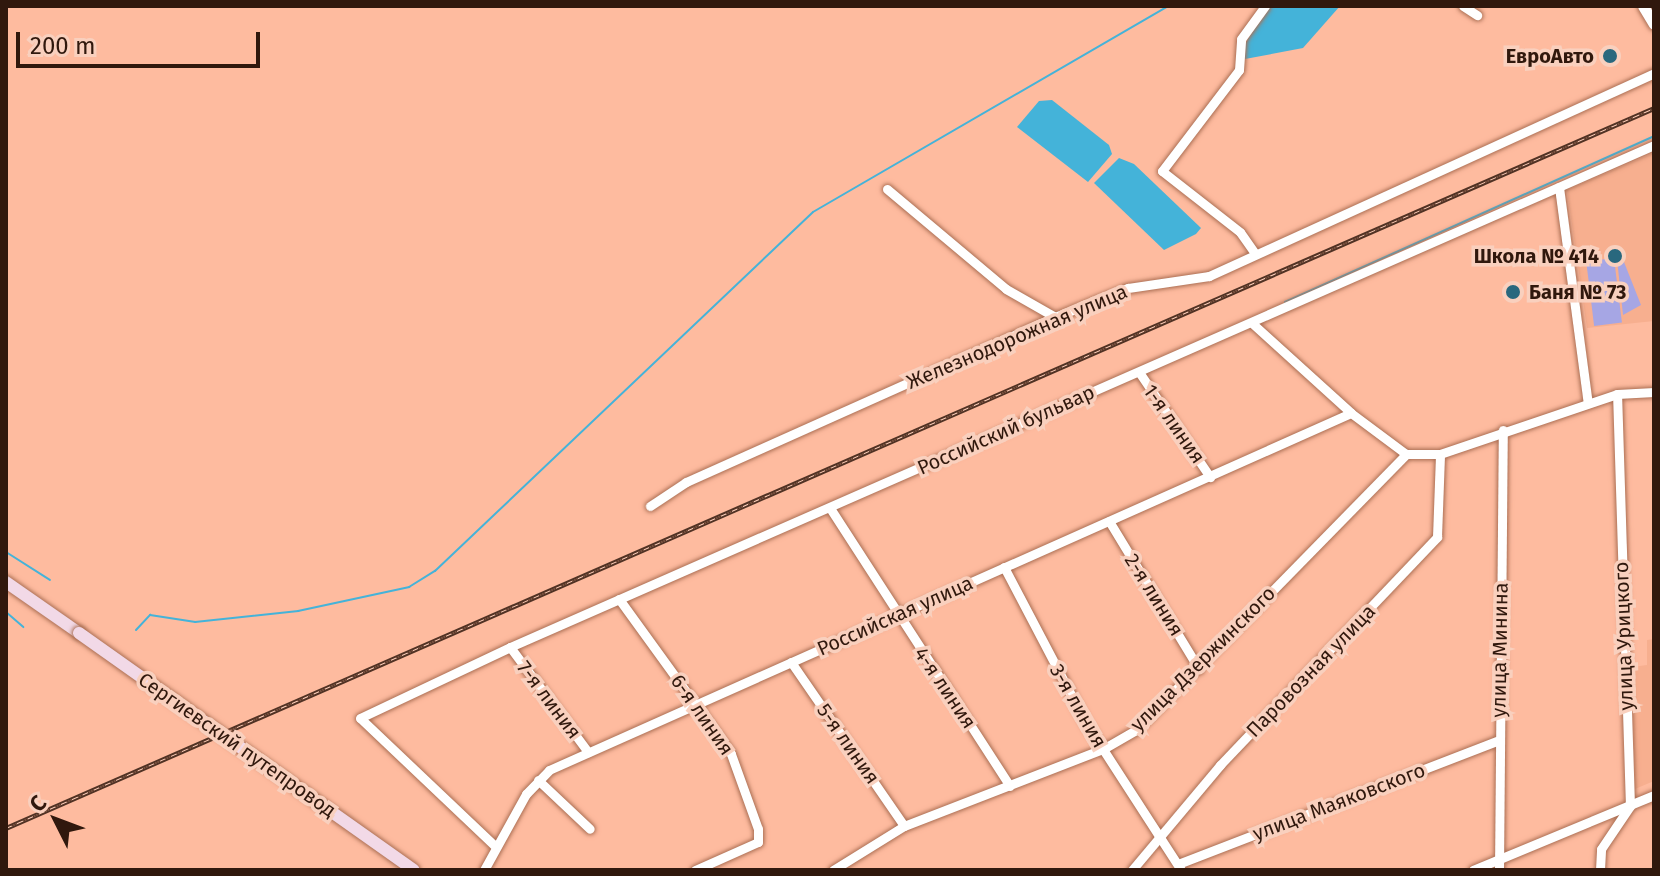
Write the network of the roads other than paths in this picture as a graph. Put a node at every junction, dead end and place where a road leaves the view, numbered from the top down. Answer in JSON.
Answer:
{"nodes":[{"id":1,"x":1265,"y":6,"type":"edge"},
{"id":2,"x":1463,"y":6,"type":"edge"},
{"id":3,"x":1643,"y":6,"type":"edge"},
{"id":4,"x":1477,"y":15,"type":"dead end"},
{"id":5,"x":1654,"y":24,"type":"edge"},
{"id":6,"x":1654,"y":73,"type":"edge"},
{"id":7,"x":1654,"y":145,"type":"edge"},
{"id":8,"x":1559,"y":187,"type":"junction"},
{"id":9,"x":887,"y":189,"type":"dead end"},
{"id":10,"x":1254,"y":252,"type":"junction"},
{"id":11,"x":1055,"y":317,"type":"junction"},
{"id":12,"x":1253,"y":324,"type":"junction"},
{"id":13,"x":1139,"y":372,"type":"junction"},
{"id":14,"x":1654,"y":392,"type":"edge"},
{"id":15,"x":1617,"y":394,"type":"junction"},
{"id":16,"x":1588,"y":403,"type":"junction"},
{"id":17,"x":1351,"y":413,"type":"junction"},
{"id":18,"x":1503,"y":430,"type":"junction"},
{"id":19,"x":1406,"y":454,"type":"junction"},
{"id":20,"x":1440,"y":454,"type":"junction"},
{"id":21,"x":1210,"y":477,"type":"junction"},
{"id":22,"x":650,"y":506,"type":"dead end"},
{"id":23,"x":830,"y":508,"type":"junction"},
{"id":24,"x":1109,"y":521,"type":"junction"},
{"id":25,"x":1004,"y":567,"type":"junction"},
{"id":26,"x":6,"y":582,"type":"edge"},
{"id":27,"x":619,"y":599,"type":"junction"},
{"id":28,"x":897,"y":615,"type":"junction"},
{"id":29,"x":510,"y":647,"type":"junction"},
{"id":30,"x":791,"y":662,"type":"junction"},
{"id":31,"x":1199,"y":669,"type":"junction"},
{"id":32,"x":697,"y":705,"type":"junction"},
{"id":33,"x":1500,"y":740,"type":"junction"},
{"id":34,"x":1103,"y":749,"type":"junction"},
{"id":35,"x":588,"y":752,"type":"junction"},
{"id":36,"x":538,"y":780,"type":"junction"},
{"id":37,"x":1010,"y":786,"type":"junction"},
{"id":38,"x":1654,"y":795,"type":"edge"},
{"id":39,"x":1630,"y":806,"type":"junction"},
{"id":40,"x":904,"y":826,"type":"junction"},
{"id":41,"x":590,"y":829,"type":"dead end"},
{"id":42,"x":1164,"y":837,"type":"junction"},
{"id":43,"x":496,"y":847,"type":"junction"},
{"id":44,"x":1499,"y":865,"type":"edge"},
{"id":45,"x":1179,"y":867,"type":"edge"},
{"id":46,"x":414,"y":870,"type":"edge"},
{"id":47,"x":484,"y":870,"type":"edge"},
{"id":48,"x":695,"y":870,"type":"edge"},
{"id":49,"x":833,"y":870,"type":"edge"},
{"id":50,"x":1132,"y":870,"type":"edge"},
{"id":51,"x":1473,"y":870,"type":"edge"},
{"id":52,"x":1600,"y":870,"type":"edge"}],
"edges":[{"from":1,"to":10,"type":"street"},
{"from":2,"to":4,"type":"street"},
{"from":3,"to":5,"type":"street"},
{"from":6,"to":10,"type":"street","name":"Железнодорожная улица"},
{"from":7,"to":8,"type":"street","name":"Российский бульвар"},
{"from":8,"to":12,"type":"street","name":"Российский бульвар"},
{"from":8,"to":16,"type":"street"},
{"from":9,"to":11,"type":"street"},
{"from":10,"to":11,"type":"street","name":"Железнодорожная улица"},
{"from":11,"to":22,"type":"street","name":"Железнодорожная улица"},
{"from":12,"to":13,"type":"street","name":"Российский бульвар"},
{"from":12,"to":17,"type":"street"},
{"from":13,"to":21,"type":"street","name":"1-я линия"},
{"from":13,"to":23,"type":"street","name":"Российский бульвар"},
{"from":14,"to":15,"type":"street"},
{"from":15,"to":16,"type":"street"},
{"from":15,"to":39,"type":"street","name":"улица Урицкого"},
{"from":16,"to":18,"type":"street"},
{"from":17,"to":19,"type":"street"},
{"from":17,"to":21,"type":"street","name":"Российская улица"},
{"from":18,"to":20,"type":"street"},
{"from":18,"to":33,"type":"street","name":"улица Минина"},
{"from":19,"to":20,"type":"street"},
{"from":19,"to":31,"type":"street","name":"улица Дзержинского"},
{"from":20,"to":42,"type":"street","name":"Паровозная улица"},
{"from":21,"to":24,"type":"street","name":"Российская улица"},
{"from":23,"to":27,"type":"street","name":"Российский бульвар"},
{"from":23,"to":28,"type":"street","name":"4-я линия"},
{"from":24,"to":25,"type":"street","name":"Российская улица"},
{"from":24,"to":31,"type":"street","name":"2-я линия"},
{"from":25,"to":28,"type":"street","name":"Российская улица"},
{"from":25,"to":34,"type":"street","name":"3-я линия"},
{"from":26,"to":46,"type":"main road","name":"Сергиевский путепровод","bridge":true},
{"from":27,"to":29,"type":"street","name":"Российский бульвар"},
{"from":27,"to":32,"type":"street","name":"6-я линия"},
{"from":28,"to":30,"type":"street","name":"Российская улица"},
{"from":28,"to":37,"type":"street","name":"4-я линия"},
{"from":29,"to":35,"type":"street","name":"7-я линия"},
{"from":29,"to":43,"type":"street","name":"Российский бульвар"},
{"from":30,"to":32,"type":"street","name":"Российская улица"},
{"from":30,"to":40,"type":"street","name":"5-я линия"},
{"from":31,"to":34,"type":"street","name":"улица Дзержинского"},
{"from":32,"to":35,"type":"street","name":"Российская улица"},
{"from":32,"to":48,"type":"street","name":"6-я линия"},
{"from":33,"to":44,"type":"street","name":"улица Минина"},
{"from":33,"to":45,"type":"street","name":"улица Маяковского"},
{"from":34,"to":37,"type":"street","name":"улица Дзержинского"},
{"from":34,"to":42,"type":"street","name":"3-я линия"},
{"from":35,"to":36,"type":"street","name":"Российская улица"},
{"from":36,"to":41,"type":"street"},
{"from":36,"to":43,"type":"street","name":"Российская улица"},
{"from":37,"to":40,"type":"street","name":"улица Дзержинского"},
{"from":38,"to":39,"type":"street"},
{"from":39,"to":44,"type":"street"},
{"from":39,"to":52,"type":"street"},
{"from":40,"to":49,"type":"street","name":"улица Дзержинского"},
{"from":42,"to":45,"type":"street","name":"3-я линия"},
{"from":42,"to":50,"type":"street","name":"Паровозная улица"},
{"from":43,"to":47,"type":"street","name":"Российская улица"},
{"from":44,"to":51,"type":"street"}]}
